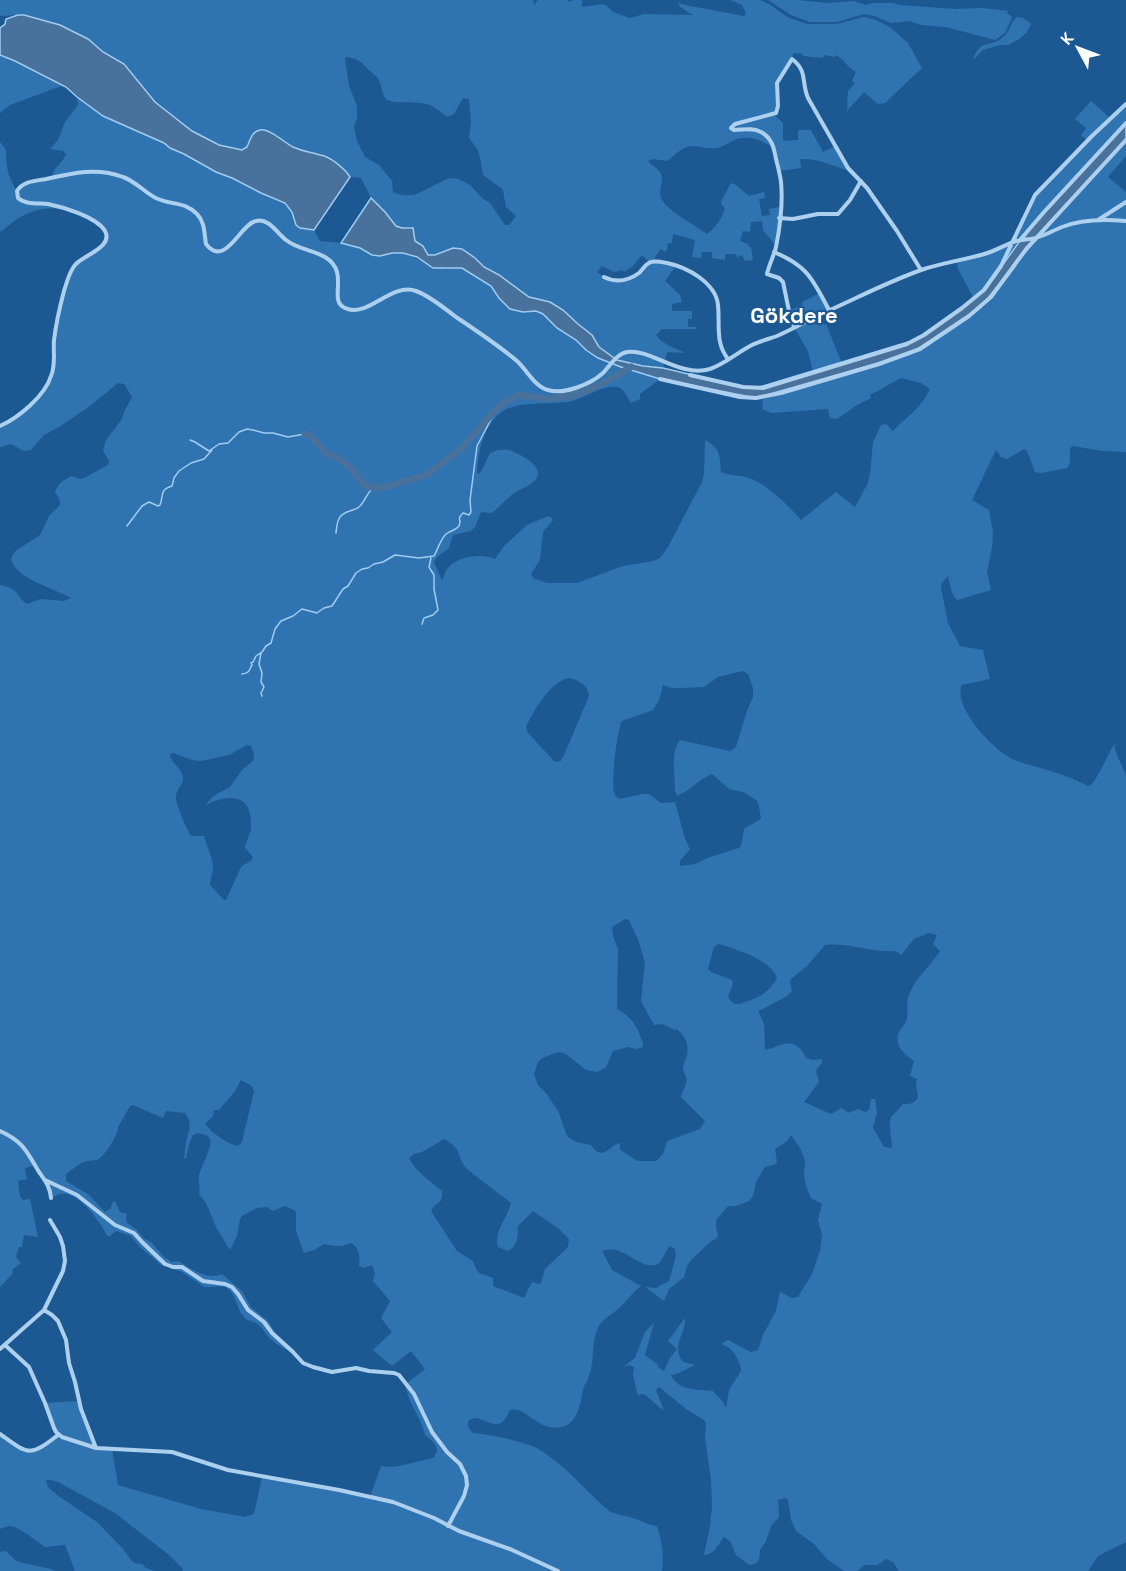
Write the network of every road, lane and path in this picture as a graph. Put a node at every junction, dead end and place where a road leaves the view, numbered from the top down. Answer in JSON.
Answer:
{"nodes":[{"id":1,"x":1126,"y":104,"type":"edge"},
{"id":2,"x":1126,"y":123,"type":"edge"},
{"id":3,"x":1126,"y":140,"type":"edge"},
{"id":4,"x":861,"y":181,"type":"junction"},
{"id":5,"x":1126,"y":202,"type":"edge"},
{"id":6,"x":780,"y":218,"type":"junction"},
{"id":7,"x":1097,"y":220,"type":"junction"},
{"id":8,"x":1126,"y":221,"type":"edge"},
{"id":9,"x":1034,"y":238,"type":"junction"},
{"id":10,"x":1022,"y":240,"type":"junction"},
{"id":11,"x":1011,"y":244,"type":"junction"},
{"id":12,"x":774,"y":252,"type":"junction"},
{"id":13,"x":921,"y":270,"type":"junction"},
{"id":14,"x":604,"y":277,"type":"dead end"},
{"id":15,"x":830,"y":310,"type":"junction"},
{"id":16,"x":944,"y":323,"type":"junction"},
{"id":17,"x":794,"y":327,"type":"junction"},
{"id":18,"x":948,"y":330,"type":"junction"},
{"id":19,"x":728,"y":359,"type":"junction"},
{"id":20,"x":689,"y":378,"type":"junction"},
{"id":21,"x":660,"y":379,"type":"dead end"},
{"id":22,"x":0,"y":426,"type":"edge"},
{"id":23,"x":0,"y":1131,"type":"edge"},
{"id":24,"x":45,"y":1179,"type":"junction"},
{"id":25,"x":51,"y":1198,"type":"dead end"},
{"id":26,"x":50,"y":1220,"type":"dead end"},
{"id":27,"x":44,"y":1310,"type":"junction"},
{"id":28,"x":5,"y":1345,"type":"junction"},
{"id":29,"x":0,"y":1349,"type":"edge"},
{"id":30,"x":0,"y":1434,"type":"edge"},
{"id":31,"x":58,"y":1435,"type":"junction"},
{"id":32,"x":96,"y":1448,"type":"junction"},
{"id":33,"x":448,"y":1526,"type":"junction"},
{"id":34,"x":558,"y":1571,"type":"edge"}],
"edges":[{"from":1,"to":11,"type":"street"},
{"from":2,"to":10,"type":"street"},
{"from":3,"to":9,"type":"street"},
{"from":4,"to":6,"type":"street"},
{"from":4,"to":6,"type":"street"},
{"from":4,"to":13,"type":"street"},
{"from":5,"to":7,"type":"street"},
{"from":6,"to":12,"type":"street"},
{"from":7,"to":8,"type":"street"},
{"from":7,"to":9,"type":"street"},
{"from":9,"to":10,"type":"street"},
{"from":9,"to":18,"type":"street"},
{"from":10,"to":11,"type":"street"},
{"from":11,"to":13,"type":"street"},
{"from":11,"to":16,"type":"street"},
{"from":12,"to":15,"type":"street"},
{"from":12,"to":17,"type":"street"},
{"from":13,"to":15,"type":"street"},
{"from":14,"to":19,"type":"street"},
{"from":15,"to":17,"type":"street"},
{"from":16,"to":18,"type":"street"},
{"from":16,"to":20,"type":"street"},
{"from":17,"to":19,"type":"street"},
{"from":18,"to":20,"type":"street"},
{"from":19,"to":20,"type":"street"},
{"from":20,"to":21,"type":"street"},
{"from":20,"to":22,"type":"street"},
{"from":23,"to":24,"type":"street"},
{"from":24,"to":25,"type":"street"},
{"from":24,"to":33,"type":"street"},
{"from":26,"to":27,"type":"street"},
{"from":27,"to":28,"type":"street"},
{"from":27,"to":32,"type":"street"},
{"from":28,"to":29,"type":"street"},
{"from":28,"to":31,"type":"street"},
{"from":30,"to":31,"type":"street"},
{"from":31,"to":32,"type":"street"},
{"from":32,"to":33,"type":"street"},
{"from":33,"to":34,"type":"street"}]}
